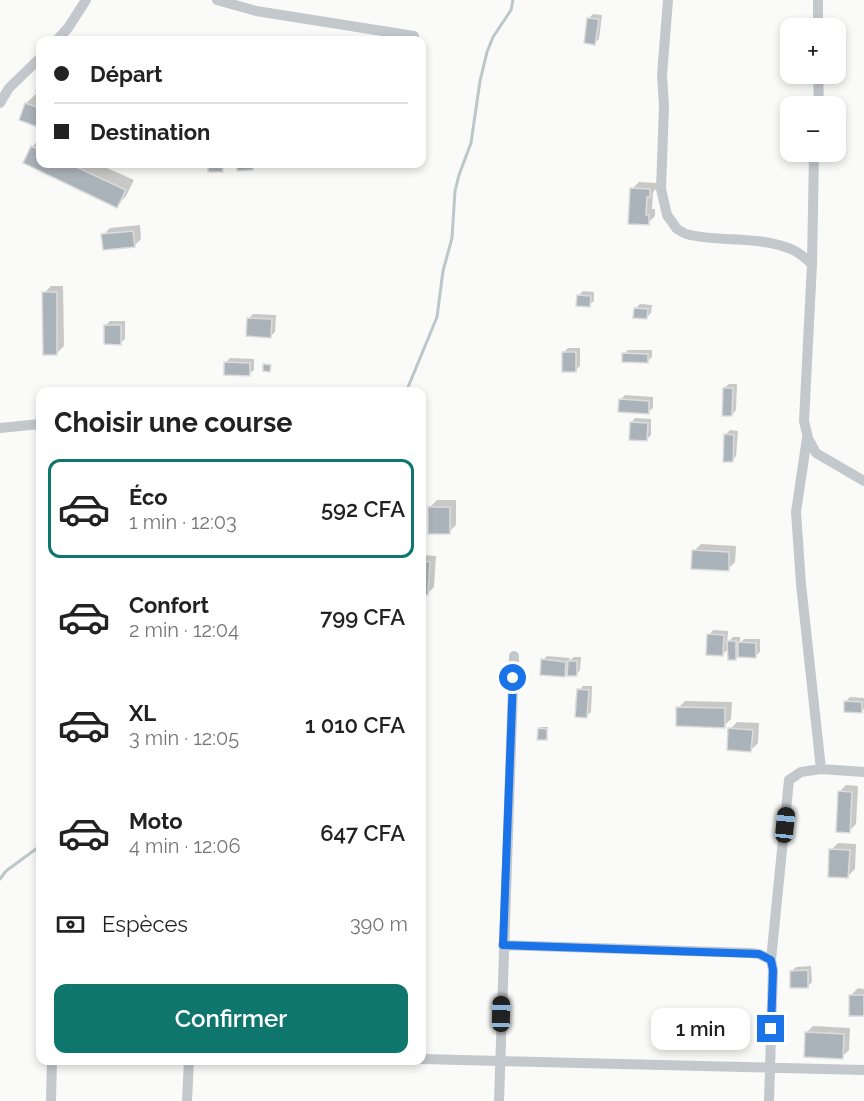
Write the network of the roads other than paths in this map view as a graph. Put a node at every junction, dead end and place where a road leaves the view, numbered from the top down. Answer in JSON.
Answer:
{"nodes":[{"id":1,"x":87,"y":0,"type":"edge"},
{"id":2,"x":217,"y":0,"type":"edge"},
{"id":3,"x":668,"y":0,"type":"edge"},
{"id":4,"x":818,"y":0,"type":"edge"},
{"id":5,"x":818,"y":18,"type":"edge"},
{"id":6,"x":61,"y":36,"type":"edge"},
{"id":7,"x":414,"y":36,"type":"dead end"},
{"id":8,"x":36,"y":62,"type":"edge"},
{"id":9,"x":0,"y":103,"type":"edge"},
{"id":10,"x":814,"y":162,"type":"edge"},
{"id":11,"x":812,"y":264,"type":"junction"},
{"id":12,"x":36,"y":424,"type":"edge"},
{"id":13,"x":0,"y":428,"type":"edge"},
{"id":14,"x":807,"y":438,"type":"junction"},
{"id":15,"x":864,"y":482,"type":"edge"},
{"id":16,"x":514,"y":656,"type":"dead end"},
{"id":17,"x":820,"y":769,"type":"junction"},
{"id":18,"x":864,"y":772,"type":"edge"},
{"id":19,"x":503,"y":945,"type":"junction"},
{"id":20,"x":771,"y":960,"type":"junction"},
{"id":21,"x":426,"y":1059,"type":"edge"},
{"id":22,"x":500,"y":1061,"type":"junction"},
{"id":23,"x":52,"y":1065,"type":"edge"},
{"id":24,"x":189,"y":1065,"type":"edge"},
{"id":25,"x":770,"y":1068,"type":"junction"},
{"id":26,"x":864,"y":1070,"type":"edge"},
{"id":27,"x":51,"y":1101,"type":"edge"},
{"id":28,"x":187,"y":1101,"type":"edge"},
{"id":29,"x":499,"y":1101,"type":"edge"},
{"id":30,"x":769,"y":1101,"type":"edge"}],
"edges":[{"from":1,"to":6,"type":"street"},
{"from":2,"to":7,"type":"street"},
{"from":3,"to":11,"type":"street"},
{"from":4,"to":5,"type":"street"},
{"from":8,"to":9,"type":"street"},
{"from":10,"to":11,"type":"street"},
{"from":11,"to":14,"type":"street"},
{"from":12,"to":13,"type":"street"},
{"from":14,"to":15,"type":"street"},
{"from":14,"to":17,"type":"street"},
{"from":16,"to":19,"type":"street"},
{"from":17,"to":18,"type":"street"},
{"from":17,"to":20,"type":"street"},
{"from":19,"to":20,"type":"street"},
{"from":19,"to":22,"type":"street"},
{"from":20,"to":25,"type":"street"},
{"from":21,"to":22,"type":"street"},
{"from":22,"to":25,"type":"street"},
{"from":22,"to":29,"type":"street"},
{"from":23,"to":27,"type":"street"},
{"from":24,"to":28,"type":"street"},
{"from":25,"to":26,"type":"street"},
{"from":25,"to":30,"type":"street"}]}
